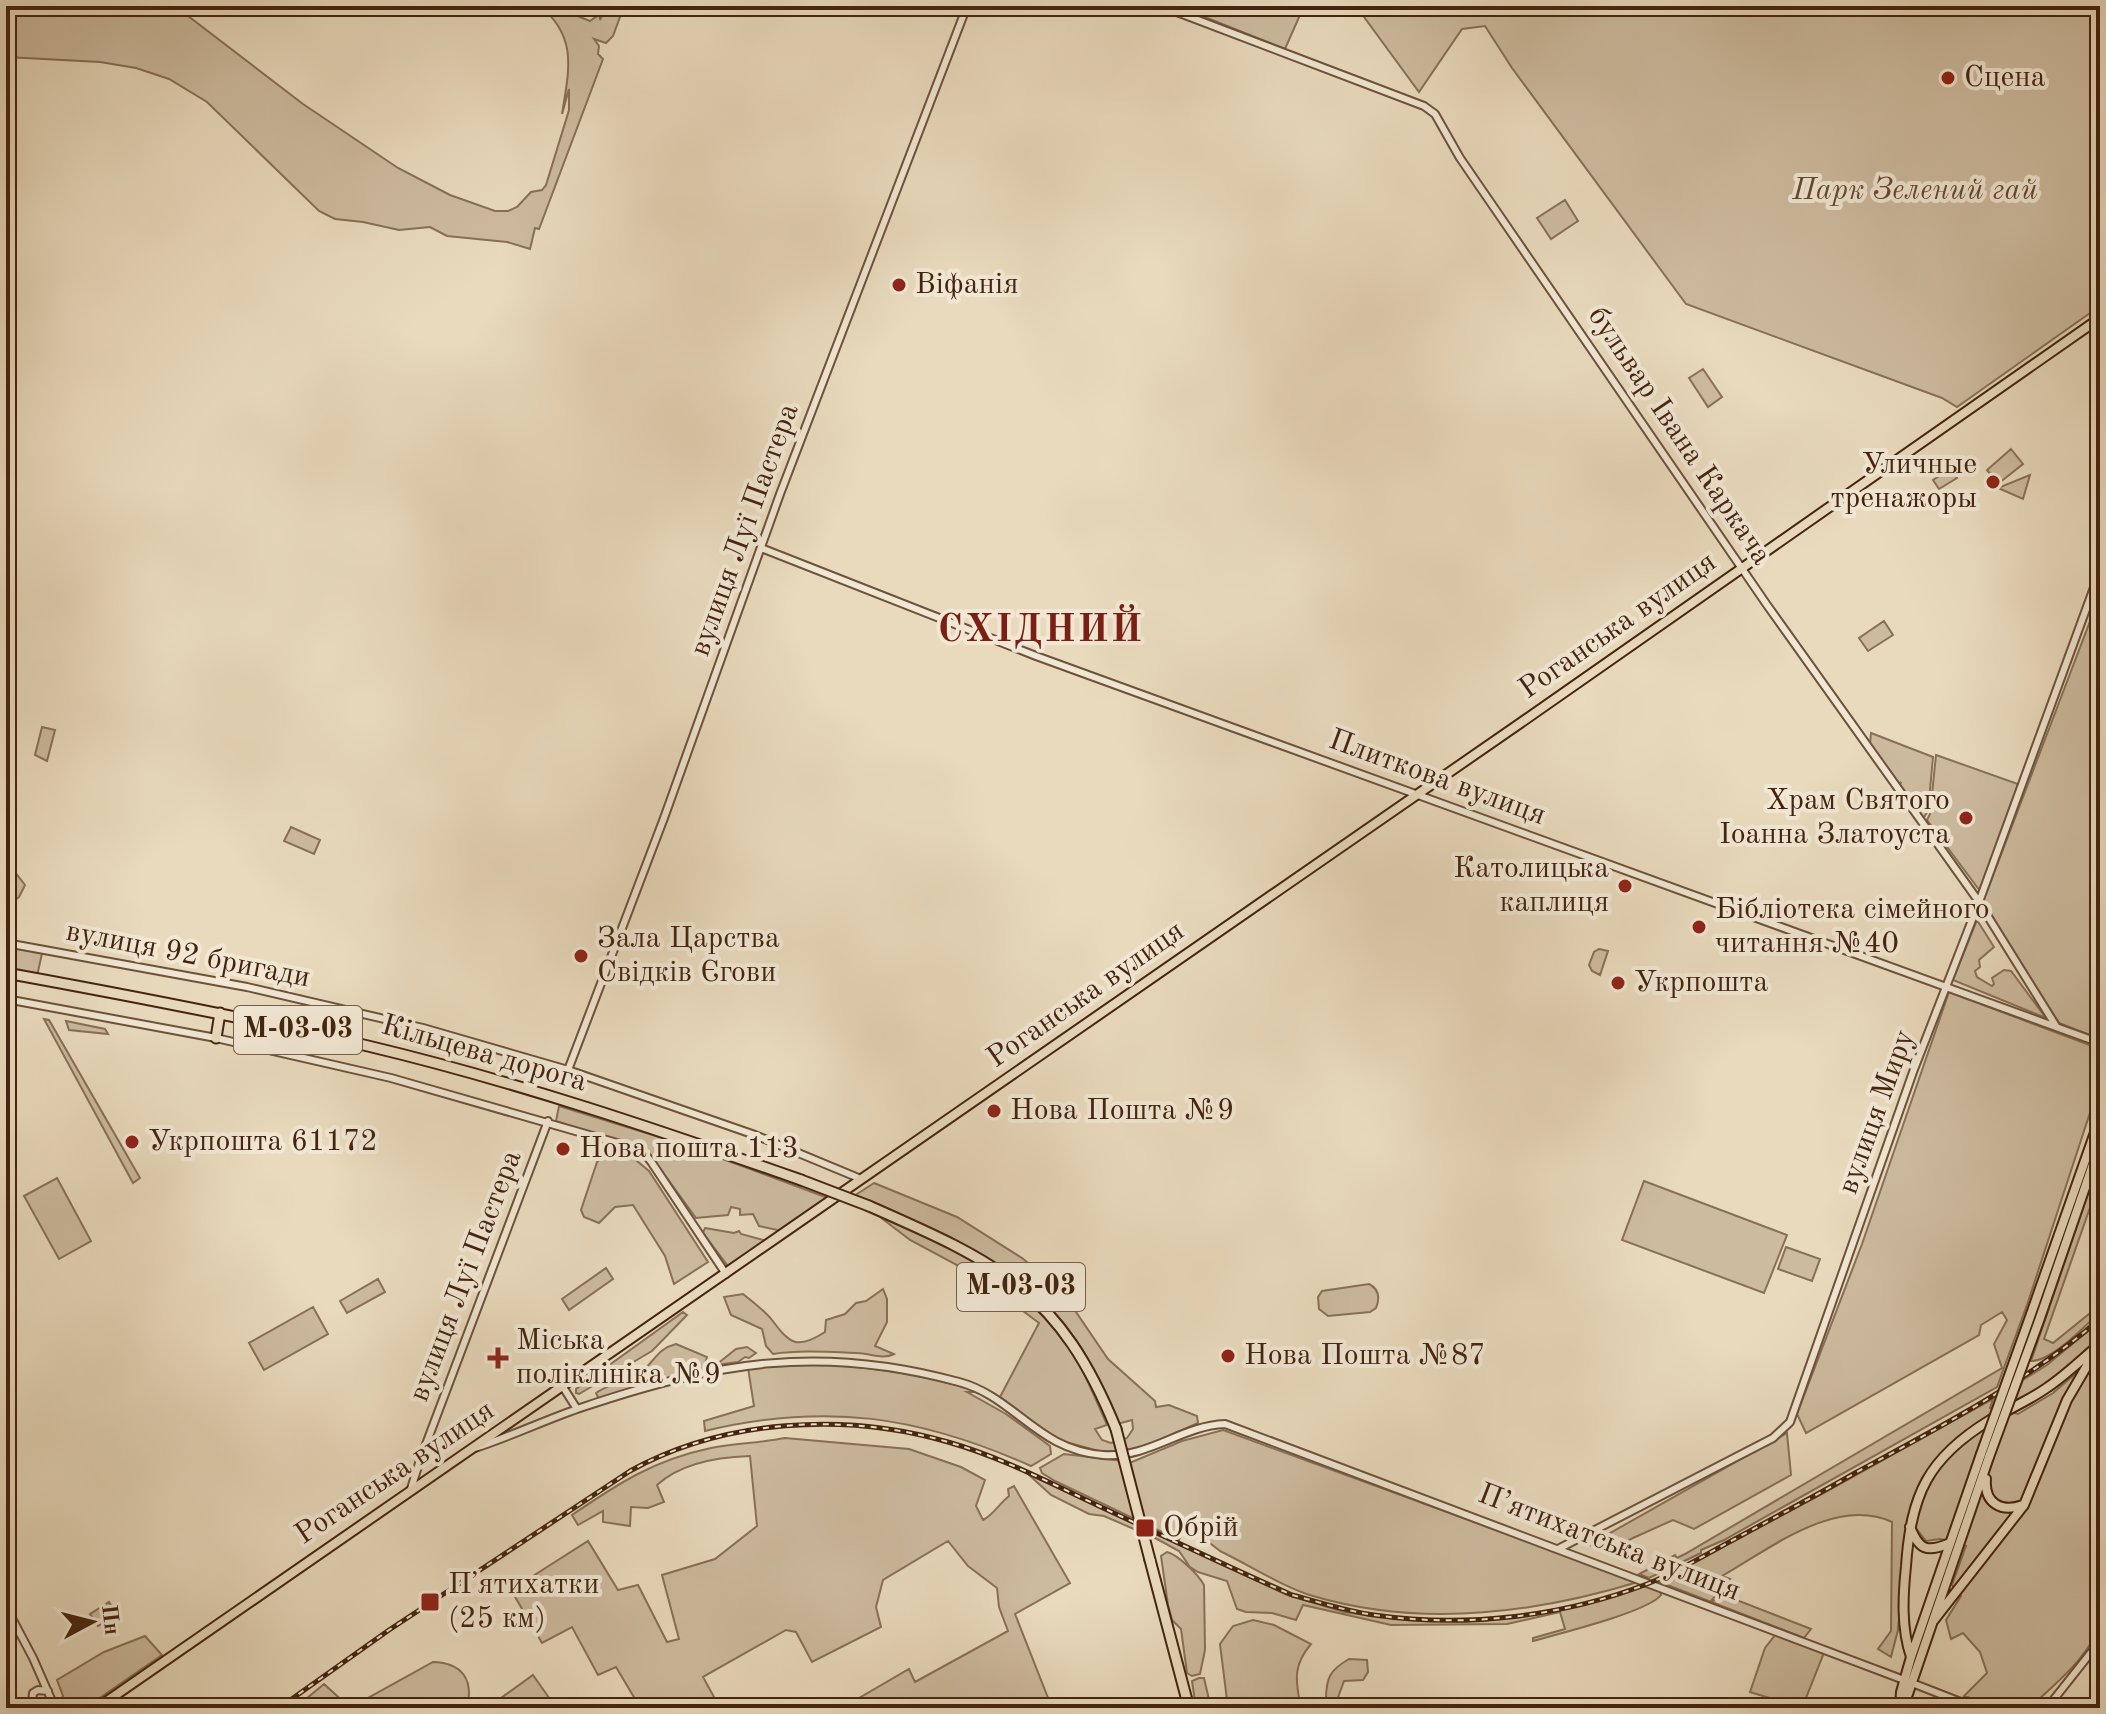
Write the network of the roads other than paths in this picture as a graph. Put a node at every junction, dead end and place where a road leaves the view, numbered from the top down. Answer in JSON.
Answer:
{"nodes":[{"id":1,"x":967,"y":6,"type":"edge"},
{"id":2,"x":1161,"y":6,"type":"edge"},
{"id":3,"x":2100,"y":318,"type":"edge"},
{"id":4,"x":761,"y":548,"type":"junction"},
{"id":5,"x":1744,"y":568,"type":"junction"},
{"id":6,"x":2100,"y":571,"type":"edge"},
{"id":7,"x":1418,"y":794,"type":"junction"},
{"id":8,"x":1979,"y":902,"type":"junction"},
{"id":9,"x":6,"y":943,"type":"edge"},
{"id":10,"x":6,"y":973,"type":"edge"},
{"id":11,"x":1947,"y":988,"type":"junction"},
{"id":12,"x":6,"y":999,"type":"edge"},
{"id":13,"x":220,"y":1013,"type":"junction"},
{"id":14,"x":2056,"y":1026,"type":"junction"},
{"id":15,"x":216,"y":1038,"type":"junction"},
{"id":16,"x":2100,"y":1043,"type":"edge"},
{"id":17,"x":568,"y":1070,"type":"junction"},
{"id":18,"x":2100,"y":1118,"type":"edge"},
{"id":19,"x":548,"y":1121,"type":"junction"},
{"id":20,"x":2100,"y":1144,"type":"edge"},
{"id":21,"x":861,"y":1179,"type":"junction"},
{"id":22,"x":726,"y":1274,"type":"junction"},
{"id":23,"x":2035,"y":1316,"type":"junction"},
{"id":24,"x":2100,"y":1344,"type":"edge"},
{"id":25,"x":563,"y":1387,"type":"junction"},
{"id":26,"x":577,"y":1409,"type":"junction"},
{"id":27,"x":475,"y":1448,"type":"junction"},
{"id":28,"x":1985,"y":1459,"type":"junction"},
{"id":29,"x":410,"y":1492,"type":"junction"},
{"id":30,"x":2024,"y":1505,"type":"junction"},
{"id":31,"x":1910,"y":1526,"type":"junction"},
{"id":32,"x":1950,"y":1543,"type":"junction"},
{"id":33,"x":1560,"y":1548,"type":"junction"},
{"id":34,"x":6,"y":1607,"type":"edge"},
{"id":35,"x":1934,"y":1620,"type":"junction"},
{"id":36,"x":2100,"y":1641,"type":"edge"},
{"id":37,"x":1911,"y":1657,"type":"junction"},
{"id":38,"x":1908,"y":1681,"type":"junction"},
{"id":39,"x":48,"y":1691,"type":"junction"},
{"id":40,"x":1900,"y":1707,"type":"edge"},
{"id":41,"x":36,"y":1708,"type":"edge"},
{"id":42,"x":55,"y":1708,"type":"edge"},
{"id":43,"x":97,"y":1708,"type":"edge"},
{"id":44,"x":1189,"y":1708,"type":"edge"},
{"id":45,"x":1976,"y":1708,"type":"edge"},
{"id":46,"x":2047,"y":1708,"type":"edge"}],
"edges":[{"from":1,"to":4,"type":"street","name":"вулиця Луї Пастера"},
{"from":2,"to":5,"type":"street","name":"бульвар Івана Каркача"},
{"from":3,"to":5,"type":"main road","name":"Роганська вулиця"},
{"from":4,"to":7,"type":"street","name":"Плиткова вулиця"},
{"from":4,"to":17,"type":"street","name":"вулиця Луї Пастера"},
{"from":5,"to":7,"type":"main road","name":"Роганська вулиця"},
{"from":5,"to":8,"type":"street","name":"бульвар Івана Каркача"},
{"from":6,"to":8,"type":"street","name":"вулиця Миру"},
{"from":7,"to":11,"type":"street","name":"Плиткова вулиця"},
{"from":7,"to":21,"type":"main road","name":"Роганська вулиця"},
{"from":8,"to":11,"type":"street","name":"вулиця Миру"},
{"from":8,"to":14,"type":"street","name":"бульвар Івана Каркача"},
{"from":9,"to":17,"type":"street","name":"вулиця 92 бригади"},
{"from":10,"to":13,"type":"highway","name":"Кільцева дорога","number":"М-03-03"},
{"from":11,"to":14,"type":"street","name":"Плиткова вулиця"},
{"from":11,"to":33,"type":"street","name":"вулиця Миру"},
{"from":12,"to":15,"type":"street"},
{"from":13,"to":15,"type":"highway"},
{"from":13,"to":44,"type":"highway","name":"Кільцева дорога","number":"М-03-03","bridge":true},
{"from":14,"to":16,"type":"street","name":"Плиткова вулиця"},
{"from":15,"to":19,"type":"street"},
{"from":17,"to":21,"type":"street","name":"вулиця 92 бригади"},
{"from":18,"to":23,"type":"main road"},
{"from":19,"to":22,"type":"street"},
{"from":19,"to":29,"type":"street","name":"вулиця Луї Пастера"},
{"from":20,"to":23,"type":"main road"},
{"from":21,"to":22,"type":"main road","name":"Роганська вулиця"},
{"from":22,"to":25,"type":"main road","name":"Роганська вулиця"},
{"from":23,"to":28,"type":"main road","bridge":true},
{"from":24,"to":30,"type":"main road"},
{"from":24,"to":31,"type":"main road"},
{"from":25,"to":26,"type":"street"},
{"from":25,"to":27,"type":"main road","name":"Роганська вулиця"},
{"from":26,"to":27,"type":"street"},
{"from":26,"to":33,"type":"street","name":"П’ятихатська вулиця"},
{"from":27,"to":29,"type":"main road","name":"Роганська вулиця"},
{"from":28,"to":30,"type":"main road"},
{"from":28,"to":32,"type":"main road"},
{"from":28,"to":35,"type":"main road"},
{"from":29,"to":43,"type":"main road","name":"Роганська вулиця"},
{"from":30,"to":35,"type":"main road"},
{"from":31,"to":32,"type":"main road"},
{"from":31,"to":37,"type":"main road"},
{"from":32,"to":37,"type":"main road"},
{"from":33,"to":38,"type":"street","name":"П’ятихатська вулиця"},
{"from":34,"to":39,"type":"street"},
{"from":35,"to":38,"type":"main road"},
{"from":36,"to":46,"type":"street"},
{"from":37,"to":38,"type":"main road"},
{"from":38,"to":40,"type":"main road"},
{"from":38,"to":45,"type":"street","name":"П’ятихатська вулиця"},
{"from":39,"to":41,"type":"street"},
{"from":39,"to":42,"type":"street"}]}
